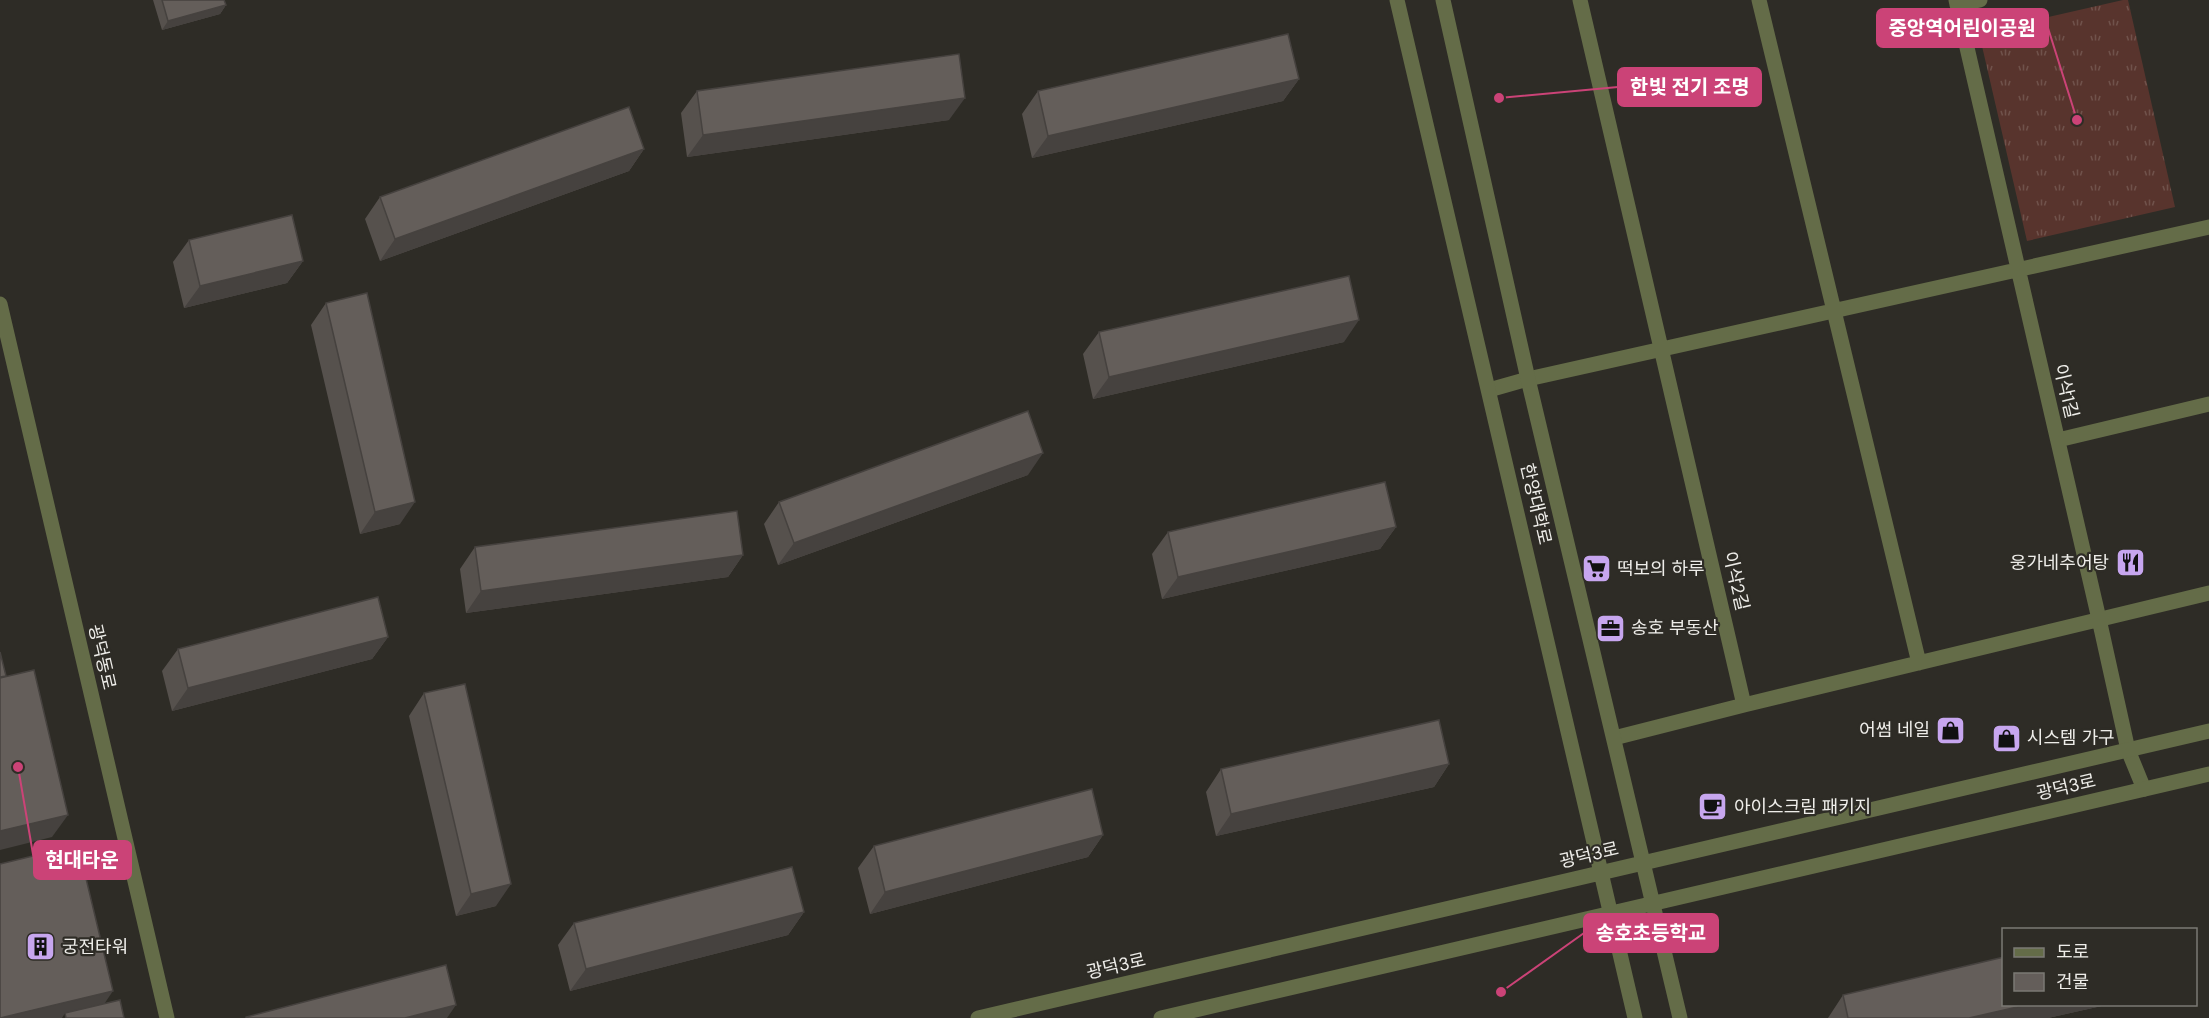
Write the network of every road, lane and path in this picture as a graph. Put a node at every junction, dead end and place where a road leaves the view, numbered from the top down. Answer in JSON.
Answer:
{"nodes":[{"id":1,"x":1396,"y":0,"type":"edge"},
{"id":2,"x":1443,"y":0,"type":"edge"},
{"id":3,"x":1580,"y":0,"type":"edge"},
{"id":4,"x":1759,"y":0,"type":"edge"},
{"id":5,"x":1980,"y":0,"type":"edge"},
{"id":6,"x":1956,"y":3,"type":"edge"},
{"id":7,"x":2209,"y":227,"type":"edge"},
{"id":8,"x":2017,"y":270,"type":"junction"},
{"id":9,"x":0,"y":304,"type":"edge"},
{"id":10,"x":1835,"y":312,"type":"junction"},
{"id":11,"x":1663,"y":350,"type":"junction"},
{"id":12,"x":1528,"y":379,"type":"junction"},
{"id":13,"x":1489,"y":390,"type":"junction"},
{"id":14,"x":2209,"y":404,"type":"edge"},
{"id":15,"x":2058,"y":440,"type":"junction"},
{"id":16,"x":2209,"y":593,"type":"edge"},
{"id":17,"x":2099,"y":619,"type":"junction"},
{"id":18,"x":1919,"y":663,"type":"junction"},
{"id":19,"x":1744,"y":705,"type":"junction"},
{"id":20,"x":2209,"y":731,"type":"edge"},
{"id":21,"x":1614,"y":738,"type":"junction"},
{"id":22,"x":2128,"y":750,"type":"junction"},
{"id":23,"x":2209,"y":774,"type":"edge"},
{"id":24,"x":2144,"y":789,"type":"junction"},
{"id":25,"x":1644,"y":862,"type":"junction"},
{"id":26,"x":1601,"y":873,"type":"junction"},
{"id":27,"x":1654,"y":903,"type":"junction"},
{"id":28,"x":1610,"y":914,"type":"junction"},
{"id":29,"x":167,"y":1018,"type":"edge"},
{"id":30,"x":978,"y":1018,"type":"edge"},
{"id":31,"x":1161,"y":1018,"type":"edge"},
{"id":32,"x":1635,"y":1018,"type":"edge"},
{"id":33,"x":1680,"y":1018,"type":"edge"}],
"edges":[{"from":1,"to":13,"type":"street","name":"한양대학로"},
{"from":2,"to":12,"type":"street","name":"한양대학로"},
{"from":3,"to":11,"type":"street","name":"이삭2길"},
{"from":4,"to":10,"type":"street"},
{"from":5,"to":6,"type":"street"},
{"from":6,"to":8,"type":"street","name":"이삭1길"},
{"from":7,"to":8,"type":"street"},
{"from":8,"to":10,"type":"street"},
{"from":8,"to":15,"type":"street","name":"이삭1길"},
{"from":9,"to":29,"type":"street","name":"광덕동로"},
{"from":10,"to":11,"type":"street"},
{"from":10,"to":18,"type":"street"},
{"from":11,"to":12,"type":"street"},
{"from":11,"to":19,"type":"street","name":"이삭2길"},
{"from":12,"to":13,"type":"street"},
{"from":12,"to":21,"type":"street","name":"한양대학로"},
{"from":13,"to":26,"type":"street","name":"한양대학로"},
{"from":14,"to":15,"type":"street"},
{"from":15,"to":17,"type":"street","name":"이삭1길"},
{"from":16,"to":17,"type":"street"},
{"from":17,"to":18,"type":"street"},
{"from":17,"to":22,"type":"street","name":"이삭1길"},
{"from":18,"to":19,"type":"street"},
{"from":19,"to":21,"type":"street"},
{"from":20,"to":22,"type":"street","name":"광덕3로"},
{"from":21,"to":25,"type":"street","name":"한양대학로"},
{"from":22,"to":24,"type":"street","name":"이삭1길"},
{"from":22,"to":25,"type":"street","name":"광덕3로"},
{"from":23,"to":24,"type":"street","name":"광덕3로"},
{"from":24,"to":27,"type":"street","name":"광덕3로"},
{"from":25,"to":26,"type":"street","name":"광덕3로"},
{"from":25,"to":27,"type":"street","name":"한양대학로"},
{"from":26,"to":28,"type":"street","name":"한양대학로"},
{"from":26,"to":30,"type":"street","name":"광덕3로"},
{"from":27,"to":28,"type":"street","name":"광덕3로"},
{"from":27,"to":33,"type":"street","name":"한양대학로"},
{"from":28,"to":31,"type":"street","name":"광덕3로"},
{"from":28,"to":32,"type":"street","name":"한양대학로"}]}
